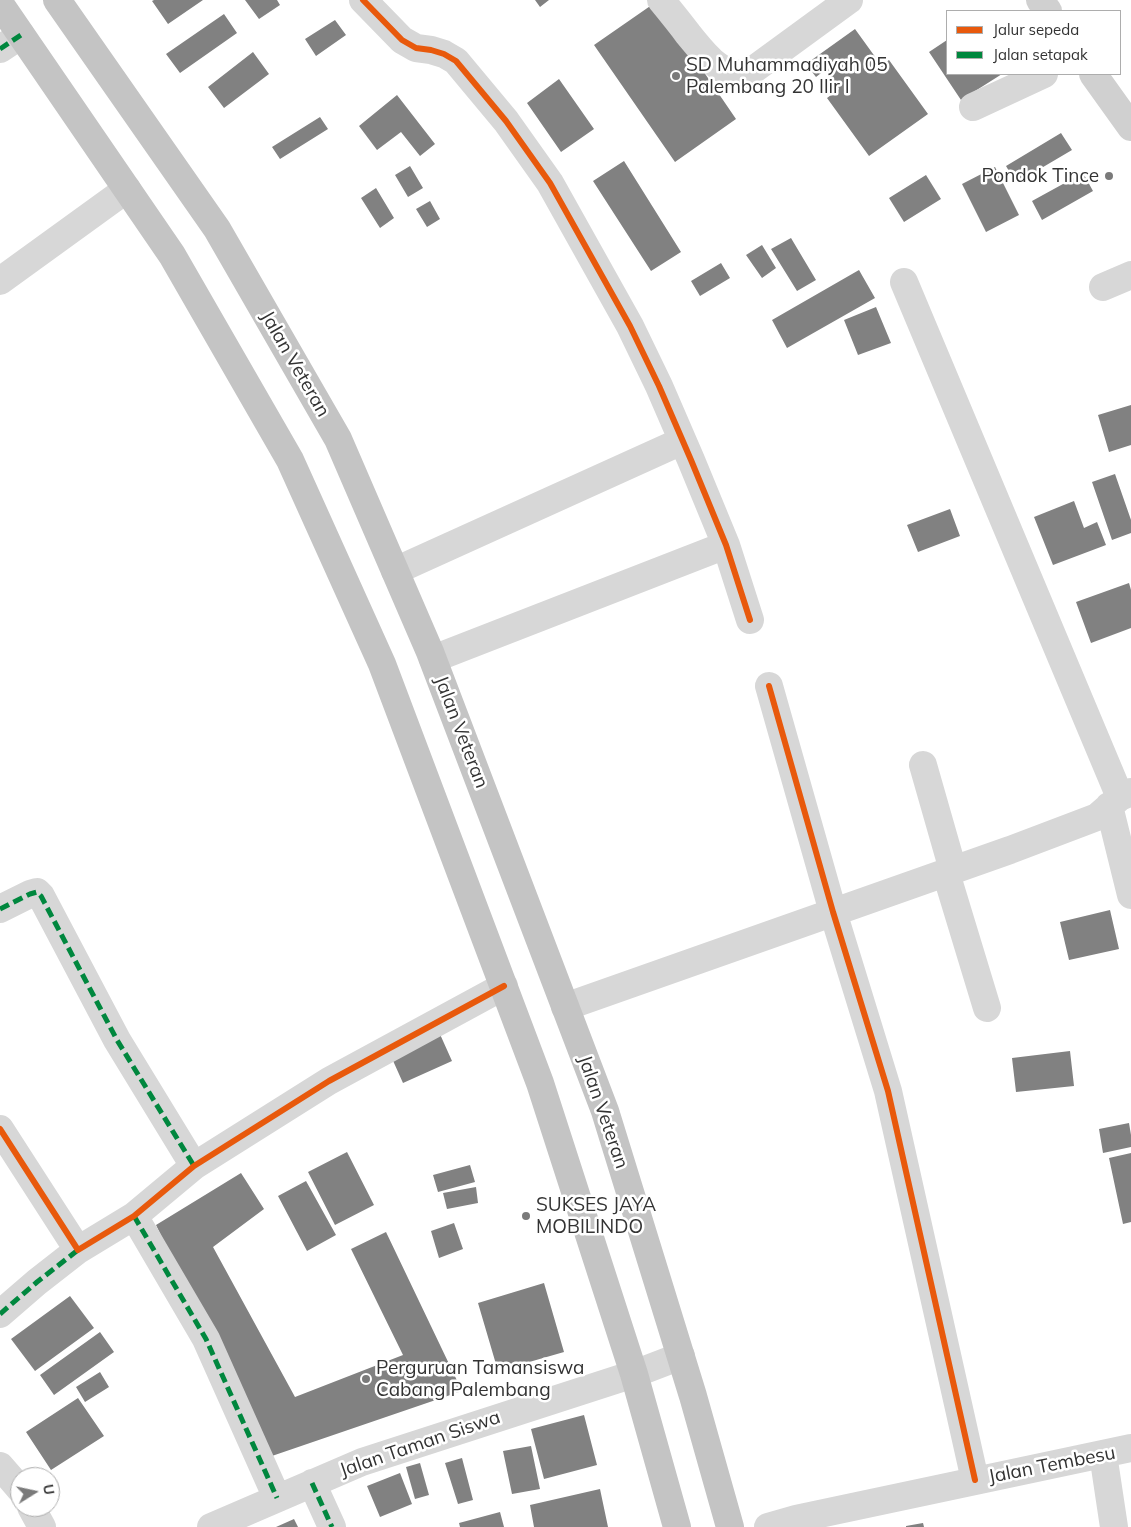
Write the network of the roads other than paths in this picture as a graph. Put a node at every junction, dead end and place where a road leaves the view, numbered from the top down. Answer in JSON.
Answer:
{"nodes":[{"id":1,"x":58,"y":0,"type":"edge"},
{"id":2,"x":363,"y":0,"type":"edge"},
{"id":3,"x":661,"y":0,"type":"edge"},
{"id":4,"x":849,"y":0,"type":"edge"},
{"id":5,"x":0,"y":4,"type":"edge"},
{"id":6,"x":10,"y":42,"type":"edge"},
{"id":7,"x":1042,"y":75,"type":"edge"},
{"id":8,"x":1094,"y":75,"type":"edge"},
{"id":9,"x":973,"y":107,"type":"dead end"},
{"id":10,"x":1131,"y":127,"type":"edge"},
{"id":11,"x":127,"y":189,"type":"junction"},
{"id":12,"x":1131,"y":275,"type":"edge"},
{"id":13,"x":0,"y":281,"type":"edge"},
{"id":14,"x":904,"y":282,"type":"dead end"},
{"id":15,"x":1103,"y":288,"type":"dead end"},
{"id":16,"x":682,"y":441,"type":"junction"},
{"id":17,"x":726,"y":545,"type":"junction"},
{"id":18,"x":395,"y":571,"type":"junction"},
{"id":19,"x":750,"y":620,"type":"dead end"},
{"id":20,"x":433,"y":659,"type":"junction"},
{"id":21,"x":769,"y":686,"type":"dead end"},
{"id":22,"x":923,"y":766,"type":"dead end"},
{"id":23,"x":1120,"y":798,"type":"edge"},
{"id":24,"x":950,"y":872,"type":"junction"},
{"id":25,"x":1131,"y":895,"type":"edge"},
{"id":26,"x":0,"y":909,"type":"edge"},
{"id":27,"x":833,"y":912,"type":"junction"},
{"id":28,"x":504,"y":986,"type":"junction"},
{"id":29,"x":565,"y":1008,"type":"junction"},
{"id":30,"x":986,"y":1008,"type":"dead end"},
{"id":31,"x":0,"y":1129,"type":"edge"},
{"id":32,"x":194,"y":1166,"type":"junction"},
{"id":33,"x":134,"y":1216,"type":"junction"},
{"id":34,"x":78,"y":1250,"type":"junction"},
{"id":35,"x":0,"y":1314,"type":"edge"},
{"id":36,"x":681,"y":1356,"type":"junction"},
{"id":37,"x":634,"y":1374,"type":"junction"},
{"id":38,"x":1131,"y":1448,"type":"edge"},
{"id":39,"x":1103,"y":1454,"type":"junction"},
{"id":40,"x":0,"y":1466,"type":"edge"},
{"id":41,"x":10,"y":1477,"type":"edge"},
{"id":42,"x":976,"y":1480,"type":"junction"},
{"id":43,"x":312,"y":1483,"type":"junction"},
{"id":44,"x":277,"y":1498,"type":"junction"},
{"id":45,"x":210,"y":1527,"type":"edge"},
{"id":46,"x":332,"y":1527,"type":"edge"},
{"id":47,"x":677,"y":1527,"type":"edge"},
{"id":48,"x":730,"y":1527,"type":"edge"},
{"id":49,"x":768,"y":1527,"type":"edge"},
{"id":50,"x":1114,"y":1527,"type":"edge"}],
"edges":[{"from":1,"to":18,"type":"highway","name":"Jalan Veteran"},
{"from":2,"to":16,"type":"street"},
{"from":3,"to":4,"type":"street"},
{"from":5,"to":6,"type":"highway"},
{"from":6,"to":11,"type":"highway"},
{"from":7,"to":9,"type":"street"},
{"from":8,"to":10,"type":"street"},
{"from":11,"to":13,"type":"street"},
{"from":11,"to":28,"type":"highway"},
{"from":12,"to":15,"type":"street"},
{"from":14,"to":23,"type":"street"},
{"from":16,"to":17,"type":"street"},
{"from":16,"to":18,"type":"street"},
{"from":17,"to":19,"type":"street"},
{"from":17,"to":20,"type":"street"},
{"from":18,"to":20,"type":"highway","name":"Jalan Veteran"},
{"from":20,"to":29,"type":"highway","name":"Jalan Veteran"},
{"from":21,"to":27,"type":"street"},
{"from":22,"to":24,"type":"street"},
{"from":23,"to":24,"type":"street"},
{"from":23,"to":25,"type":"street"},
{"from":24,"to":27,"type":"street"},
{"from":24,"to":30,"type":"street"},
{"from":26,"to":32,"type":"street"},
{"from":27,"to":29,"type":"street"},
{"from":27,"to":42,"type":"street"},
{"from":28,"to":32,"type":"street"},
{"from":28,"to":37,"type":"highway"},
{"from":29,"to":36,"type":"highway","name":"Jalan Veteran"},
{"from":31,"to":34,"type":"street"},
{"from":32,"to":33,"type":"street"},
{"from":33,"to":34,"type":"street"},
{"from":33,"to":44,"type":"street"},
{"from":34,"to":35,"type":"street"},
{"from":36,"to":37,"type":"street","name":"Jalan Taman Siswa"},
{"from":36,"to":48,"type":"highway","name":"Jalan Veteran"},
{"from":37,"to":43,"type":"street","name":"Jalan Taman Siswa"},
{"from":37,"to":47,"type":"highway"},
{"from":38,"to":39,"type":"street","name":"Jalan Tembesu"},
{"from":39,"to":42,"type":"street","name":"Jalan Tembesu"},
{"from":39,"to":50,"type":"street"},
{"from":40,"to":41,"type":"street"},
{"from":42,"to":49,"type":"street","name":"Jalan Tembesu"},
{"from":43,"to":44,"type":"street","name":"Jalan Taman Siswa"},
{"from":43,"to":46,"type":"street"},
{"from":44,"to":45,"type":"street","name":"Jalan Taman Siswa"}]}
